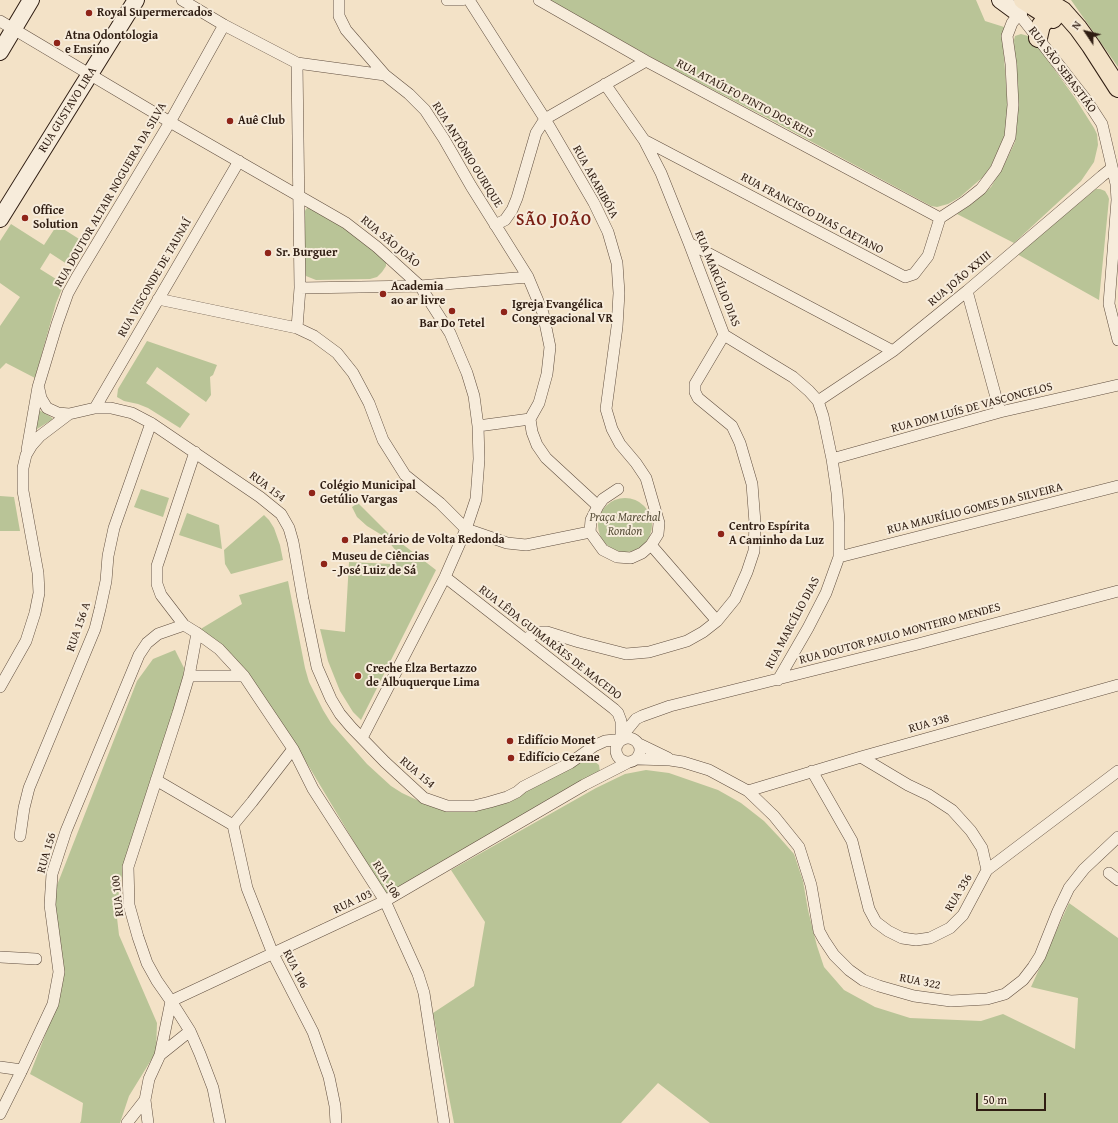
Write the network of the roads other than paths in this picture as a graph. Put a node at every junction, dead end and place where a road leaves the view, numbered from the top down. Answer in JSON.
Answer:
{"nodes":[{"id":1,"x":31,"y":0,"type":"edge"},
{"id":2,"x":136,"y":0,"type":"edge"},
{"id":3,"x":182,"y":0,"type":"edge"},
{"id":4,"x":339,"y":0,"type":"edge"},
{"id":5,"x":447,"y":0,"type":"edge"},
{"id":6,"x":462,"y":0,"type":"edge"},
{"id":7,"x":469,"y":0,"type":"edge"},
{"id":8,"x":539,"y":0,"type":"edge"},
{"id":9,"x":1000,"y":0,"type":"edge"},
{"id":10,"x":1062,"y":0,"type":"edge"},
{"id":11,"x":1021,"y":7,"type":"edge"},
{"id":12,"x":1047,"y":8,"type":"edge"},
{"id":13,"x":7,"y":25,"type":"edge"},
{"id":14,"x":224,"y":25,"type":"junction"},
{"id":15,"x":1038,"y":38,"type":"junction"},
{"id":16,"x":1091,"y":46,"type":"junction"},
{"id":17,"x":0,"y":52,"type":"edge"},
{"id":18,"x":646,"y":61,"type":"junction"},
{"id":19,"x":297,"y":63,"type":"junction"},
{"id":20,"x":90,"y":75,"type":"junction"},
{"id":21,"x":385,"y":75,"type":"junction"},
{"id":22,"x":605,"y":84,"type":"junction"},
{"id":23,"x":1118,"y":88,"type":"edge"},
{"id":24,"x":545,"y":119,"type":"junction"},
{"id":25,"x":170,"y":122,"type":"junction"},
{"id":26,"x":644,"y":140,"type":"junction"},
{"id":27,"x":239,"y":161,"type":"junction"},
{"id":28,"x":1112,"y":168,"type":"junction"},
{"id":29,"x":299,"y":195,"type":"junction"},
{"id":30,"x":940,"y":218,"type":"junction"},
{"id":31,"x":0,"y":219,"type":"edge"},
{"id":32,"x":495,"y":225,"type":"junction"},
{"id":33,"x":689,"y":242,"type":"junction"},
{"id":34,"x":528,"y":278,"type":"junction"},
{"id":35,"x":420,"y":286,"type":"junction"},
{"id":36,"x":300,"y":288,"type":"junction"},
{"id":37,"x":967,"y":291,"type":"junction"},
{"id":38,"x":158,"y":299,"type":"junction"},
{"id":39,"x":297,"y":328,"type":"junction"},
{"id":40,"x":724,"y":336,"type":"junction"},
{"id":41,"x":1118,"y":340,"type":"edge"},
{"id":42,"x":893,"y":351,"type":"junction"},
{"id":43,"x":1118,"y":384,"type":"edge"},
{"id":44,"x":38,"y":387,"type":"junction"},
{"id":45,"x":818,"y":402,"type":"junction"},
{"id":46,"x":95,"y":408,"type":"junction"},
{"id":47,"x":1000,"y":412,"type":"junction"},
{"id":48,"x":69,"y":414,"type":"junction"},
{"id":49,"x":530,"y":419,"type":"junction"},
{"id":50,"x":151,"y":423,"type":"junction"},
{"id":51,"x":478,"y":426,"type":"junction"},
{"id":52,"x":195,"y":452,"type":"junction"},
{"id":53,"x":26,"y":455,"type":"junction"},
{"id":54,"x":832,"y":459,"type":"junction"},
{"id":55,"x":1118,"y":486,"type":"edge"},
{"id":56,"x":618,"y":489,"type":"dead end"},
{"id":57,"x":598,"y":506,"type":"junction"},
{"id":58,"x":466,"y":529,"type":"junction"},
{"id":59,"x":590,"y":532,"type":"junction"},
{"id":60,"x":651,"y":545,"type":"junction"},
{"id":61,"x":839,"y":557,"type":"junction"},
{"id":62,"x":445,"y":577,"type":"junction"},
{"id":63,"x":1118,"y":591,"type":"edge"},
{"id":64,"x":717,"y":621,"type":"junction"},
{"id":65,"x":184,"y":625,"type":"junction"},
{"id":66,"x":197,"y":633,"type":"junction"},
{"id":67,"x":525,"y":639,"type":"junction"},
{"id":68,"x":189,"y":676,"type":"junction"},
{"id":69,"x":244,"y":676,"type":"junction"},
{"id":70,"x":778,"y":680,"type":"junction"},
{"id":71,"x":1118,"y":685,"type":"edge"},
{"id":72,"x":0,"y":687,"type":"edge"},
{"id":73,"x":642,"y":716,"type":"junction"},
{"id":74,"x":362,"y":738,"type":"junction"},
{"id":75,"x":638,"y":742,"type":"junction"},
{"id":76,"x":619,"y":746,"type":"junction"},
{"id":77,"x":293,"y":748,"type":"junction"},
{"id":78,"x":861,"y":757,"type":"junction"},
{"id":79,"x":670,"y":760,"type":"junction"},
{"id":80,"x":632,"y":761,"type":"junction"},
{"id":81,"x":1118,"y":770,"type":"edge"},
{"id":82,"x":812,"y":771,"type":"junction"},
{"id":83,"x":601,"y":776,"type":"junction"},
{"id":84,"x":156,"y":780,"type":"junction"},
{"id":85,"x":748,"y":791,"type":"junction"},
{"id":86,"x":232,"y":825,"type":"junction"},
{"id":87,"x":20,"y":836,"type":"dead end"},
{"id":88,"x":1118,"y":837,"type":"edge"},
{"id":89,"x":986,"y":870,"type":"junction"},
{"id":90,"x":1109,"y":873,"type":"dead end"},
{"id":91,"x":1118,"y":880,"type":"edge"},
{"id":92,"x":385,"y":901,"type":"junction"},
{"id":93,"x":273,"y":954,"type":"junction"},
{"id":94,"x":1,"y":956,"type":"edge"},
{"id":95,"x":36,"y":959,"type":"dead end"},
{"id":96,"x":171,"y":1001,"type":"junction"},
{"id":97,"x":190,"y":1031,"type":"junction"},
{"id":98,"x":160,"y":1055,"type":"junction"},
{"id":99,"x":0,"y":1067,"type":"edge"},
{"id":100,"x":22,"y":1070,"type":"junction"},
{"id":101,"x":145,"y":1100,"type":"junction"},
{"id":102,"x":0,"y":1114,"type":"edge"},
{"id":103,"x":127,"y":1123,"type":"edge"},
{"id":104,"x":148,"y":1123,"type":"edge"},
{"id":105,"x":220,"y":1123,"type":"edge"},
{"id":106,"x":336,"y":1123,"type":"edge"},
{"id":107,"x":444,"y":1123,"type":"edge"}],
"edges":[{"from":1,"to":13,"type":"main road"},
{"from":2,"to":20,"type":"main road","name":"RUA GUSTAVO LIRA"},
{"from":3,"to":14,"type":"street"},
{"from":4,"to":21,"type":"street","name":"RUA ANTÔNIO OURIQUE"},
{"from":5,"to":6,"type":"street"},
{"from":7,"to":24,"type":"street","name":"RUA ARARIBÓIA"},
{"from":8,"to":18,"type":"street","name":"RUA ATAÚLFO PINTO DOS REIS"},
{"from":9,"to":11,"type":"main road","name":"RUA SÃO SEBASTIÃO"},
{"from":10,"to":16,"type":"main road"},
{"from":11,"to":12,"type":"main road"},
{"from":11,"to":15,"type":"street","name":"RUA SÃO SEBASTIÃO"},
{"from":11,"to":30,"type":"street"},
{"from":12,"to":15,"type":"main road"},
{"from":12,"to":16,"type":"main road"},
{"from":13,"to":17,"type":"main road"},
{"from":13,"to":20,"type":"street","name":"RUA SÃO JOÃO"},
{"from":14,"to":19,"type":"street"},
{"from":14,"to":25,"type":"street","name":"RUA DOUTOR ALTAIR NOGUEIRA DA SILVA"},
{"from":15,"to":28,"type":"street","name":"RUA SÃO SEBASTIÃO"},
{"from":16,"to":23,"type":"main road"},
{"from":18,"to":22,"type":"street"},
{"from":18,"to":30,"type":"street","name":"RUA ATAÚLFO PINTO DOS REIS"},
{"from":19,"to":21,"type":"street"},
{"from":19,"to":29,"type":"street"},
{"from":20,"to":25,"type":"street","name":"RUA SÃO JOÃO"},
{"from":20,"to":31,"type":"main road","name":"RUA GUSTAVO LIRA"},
{"from":21,"to":32,"type":"street","name":"RUA ANTÔNIO OURIQUE"},
{"from":22,"to":24,"type":"street"},
{"from":22,"to":26,"type":"street","name":"RUA MARCÍLIO DIAS"},
{"from":24,"to":32,"type":"street"},
{"from":24,"to":60,"type":"street","name":"RUA ARARIBÓIA"},
{"from":25,"to":27,"type":"street","name":"RUA SÃO JOÃO"},
{"from":25,"to":44,"type":"street","name":"RUA DOUTOR ALTAIR NOGUEIRA DA SILVA"},
{"from":26,"to":30,"type":"street","name":"RUA FRANCISCO DIAS CAETANO"},
{"from":26,"to":33,"type":"street","name":"RUA MARCÍLIO DIAS"},
{"from":27,"to":29,"type":"street","name":"RUA SÃO JOÃO"},
{"from":27,"to":38,"type":"street","name":"RUA VISCONDE DE TAUNAÍ"},
{"from":28,"to":37,"type":"street","name":"RUA JOÃO XXIII"},
{"from":28,"to":41,"type":"street","name":"RUA SÃO SEBASTIÃO"},
{"from":29,"to":35,"type":"street","name":"RUA SÃO JOÃO"},
{"from":29,"to":36,"type":"street"},
{"from":32,"to":34,"type":"street","name":"RUA ANTÔNIO OURIQUE"},
{"from":33,"to":40,"type":"street","name":"RUA MARCÍLIO DIAS"},
{"from":33,"to":42,"type":"street"},
{"from":34,"to":35,"type":"street"},
{"from":34,"to":49,"type":"street","name":"RUA ANTÔNIO OURIQUE"},
{"from":35,"to":36,"type":"street"},
{"from":35,"to":51,"type":"street","name":"RUA SÃO JOÃO"},
{"from":36,"to":39,"type":"street"},
{"from":37,"to":42,"type":"street","name":"RUA JOÃO XXIII"},
{"from":37,"to":47,"type":"street"},
{"from":38,"to":39,"type":"street"},
{"from":38,"to":46,"type":"street","name":"RUA VISCONDE DE TAUNAÍ"},
{"from":39,"to":58,"type":"street"},
{"from":40,"to":45,"type":"street","name":"RUA MARCÍLIO DIAS"},
{"from":40,"to":64,"type":"street"},
{"from":42,"to":45,"type":"street","name":"RUA JOÃO XXIII"},
{"from":43,"to":47,"type":"street","name":"RUA DOM LUÍS DE VASCONCELOS"},
{"from":44,"to":48,"type":"street"},
{"from":44,"to":53,"type":"street","name":"RUA DOUTOR ALTAIR NOGUEIRA DA SILVA"},
{"from":45,"to":54,"type":"street","name":"RUA MARCÍLIO DIAS"},
{"from":46,"to":48,"type":"street","name":"RUA 154"},
{"from":46,"to":50,"type":"street","name":"RUA 154"},
{"from":47,"to":54,"type":"street","name":"RUA DOM LUÍS DE VASCONCELOS"},
{"from":48,"to":53,"type":"street","name":"RUA 154"},
{"from":49,"to":51,"type":"street"},
{"from":49,"to":57,"type":"street"},
{"from":50,"to":52,"type":"street","name":"RUA 154"},
{"from":50,"to":87,"type":"street","name":"RUA 156 A"},
{"from":51,"to":58,"type":"street","name":"RUA SÃO JOÃO"},
{"from":52,"to":65,"type":"street"},
{"from":52,"to":74,"type":"street","name":"RUA 154"},
{"from":53,"to":72,"type":"street","name":"RUA 154"},
{"from":54,"to":61,"type":"street","name":"RUA MARCÍLIO DIAS"},
{"from":55,"to":61,"type":"street","name":"RUA MAURÍLIO GOMES DA SILVEIRA"},
{"from":56,"to":57,"type":"street"},
{"from":57,"to":59,"type":"street"},
{"from":58,"to":59,"type":"street"},
{"from":58,"to":62,"type":"street","name":"RUA SÃO JOÃO"},
{"from":59,"to":60,"type":"street"},
{"from":60,"to":64,"type":"street"},
{"from":61,"to":70,"type":"street","name":"RUA MARCÍLIO DIAS"},
{"from":62,"to":67,"type":"street","name":"RUA LÊDA GUIMARÃES DE MACEDO"},
{"from":62,"to":74,"type":"street","name":"RUA SÃO JOÃO"},
{"from":63,"to":70,"type":"street","name":"RUA DOUTOR PAULO MONTEIRO MENDES"},
{"from":64,"to":67,"type":"street"},
{"from":65,"to":66,"type":"street","name":"RUA 108"},
{"from":65,"to":100,"type":"street","name":"RUA 156"},
{"from":66,"to":68,"type":"street","name":"RUA 100"},
{"from":66,"to":69,"type":"street","name":"RUA 108"},
{"from":67,"to":76,"type":"street","name":"RUA LÊDA GUIMARÃES DE MACEDO"},
{"from":68,"to":69,"type":"street"},
{"from":68,"to":84,"type":"street","name":"RUA 100"},
{"from":69,"to":77,"type":"street","name":"RUA 108"},
{"from":70,"to":73,"type":"street","name":"RUA DOUTOR PAULO MONTEIRO MENDES"},
{"from":71,"to":78,"type":"street","name":"RUA 338"},
{"from":73,"to":75,"type":"street"},
{"from":73,"to":76,"type":"street","name":"RUA DOUTOR PAULO MONTEIRO MENDES"},
{"from":74,"to":76,"type":"street","name":"RUA 154"},
{"from":75,"to":76,"type":"street"},
{"from":75,"to":79,"type":"street"},
{"from":75,"to":80,"type":"street"},
{"from":76,"to":80,"type":"street"},
{"from":76,"to":83,"type":"street","name":"RUA 103"},
{"from":77,"to":86,"type":"street"},
{"from":77,"to":92,"type":"street","name":"RUA 108"},
{"from":78,"to":82,"type":"street","name":"RUA 338"},
{"from":78,"to":89,"type":"street","name":"RUA 336"},
{"from":79,"to":80,"type":"street"},
{"from":79,"to":85,"type":"street","name":"RUA 322"},
{"from":80,"to":83,"type":"street","name":"RUA 103"},
{"from":81,"to":89,"type":"street"},
{"from":82,"to":85,"type":"street","name":"RUA 338"},
{"from":82,"to":89,"type":"street","name":"RUA 336"},
{"from":83,"to":92,"type":"street","name":"RUA 103"},
{"from":84,"to":86,"type":"street"},
{"from":84,"to":96,"type":"street","name":"RUA 100"},
{"from":85,"to":88,"type":"street","name":"RUA 322"},
{"from":86,"to":93,"type":"street","name":"RUA 106"},
{"from":90,"to":91,"type":"street"},
{"from":92,"to":93,"type":"street","name":"RUA 103"},
{"from":92,"to":107,"type":"street","name":"RUA 108"},
{"from":93,"to":96,"type":"street","name":"RUA 103"},
{"from":93,"to":106,"type":"street","name":"RUA 106"},
{"from":94,"to":95,"type":"street"},
{"from":96,"to":97,"type":"street","name":"RUA 100"},
{"from":96,"to":98,"type":"street"},
{"from":97,"to":98,"type":"street"},
{"from":97,"to":105,"type":"street","name":"RUA 100"},
{"from":98,"to":101,"type":"street"},
{"from":99,"to":100,"type":"street"},
{"from":100,"to":102,"type":"street","name":"RUA 156"},
{"from":101,"to":103,"type":"street"},
{"from":101,"to":104,"type":"street"}]}
